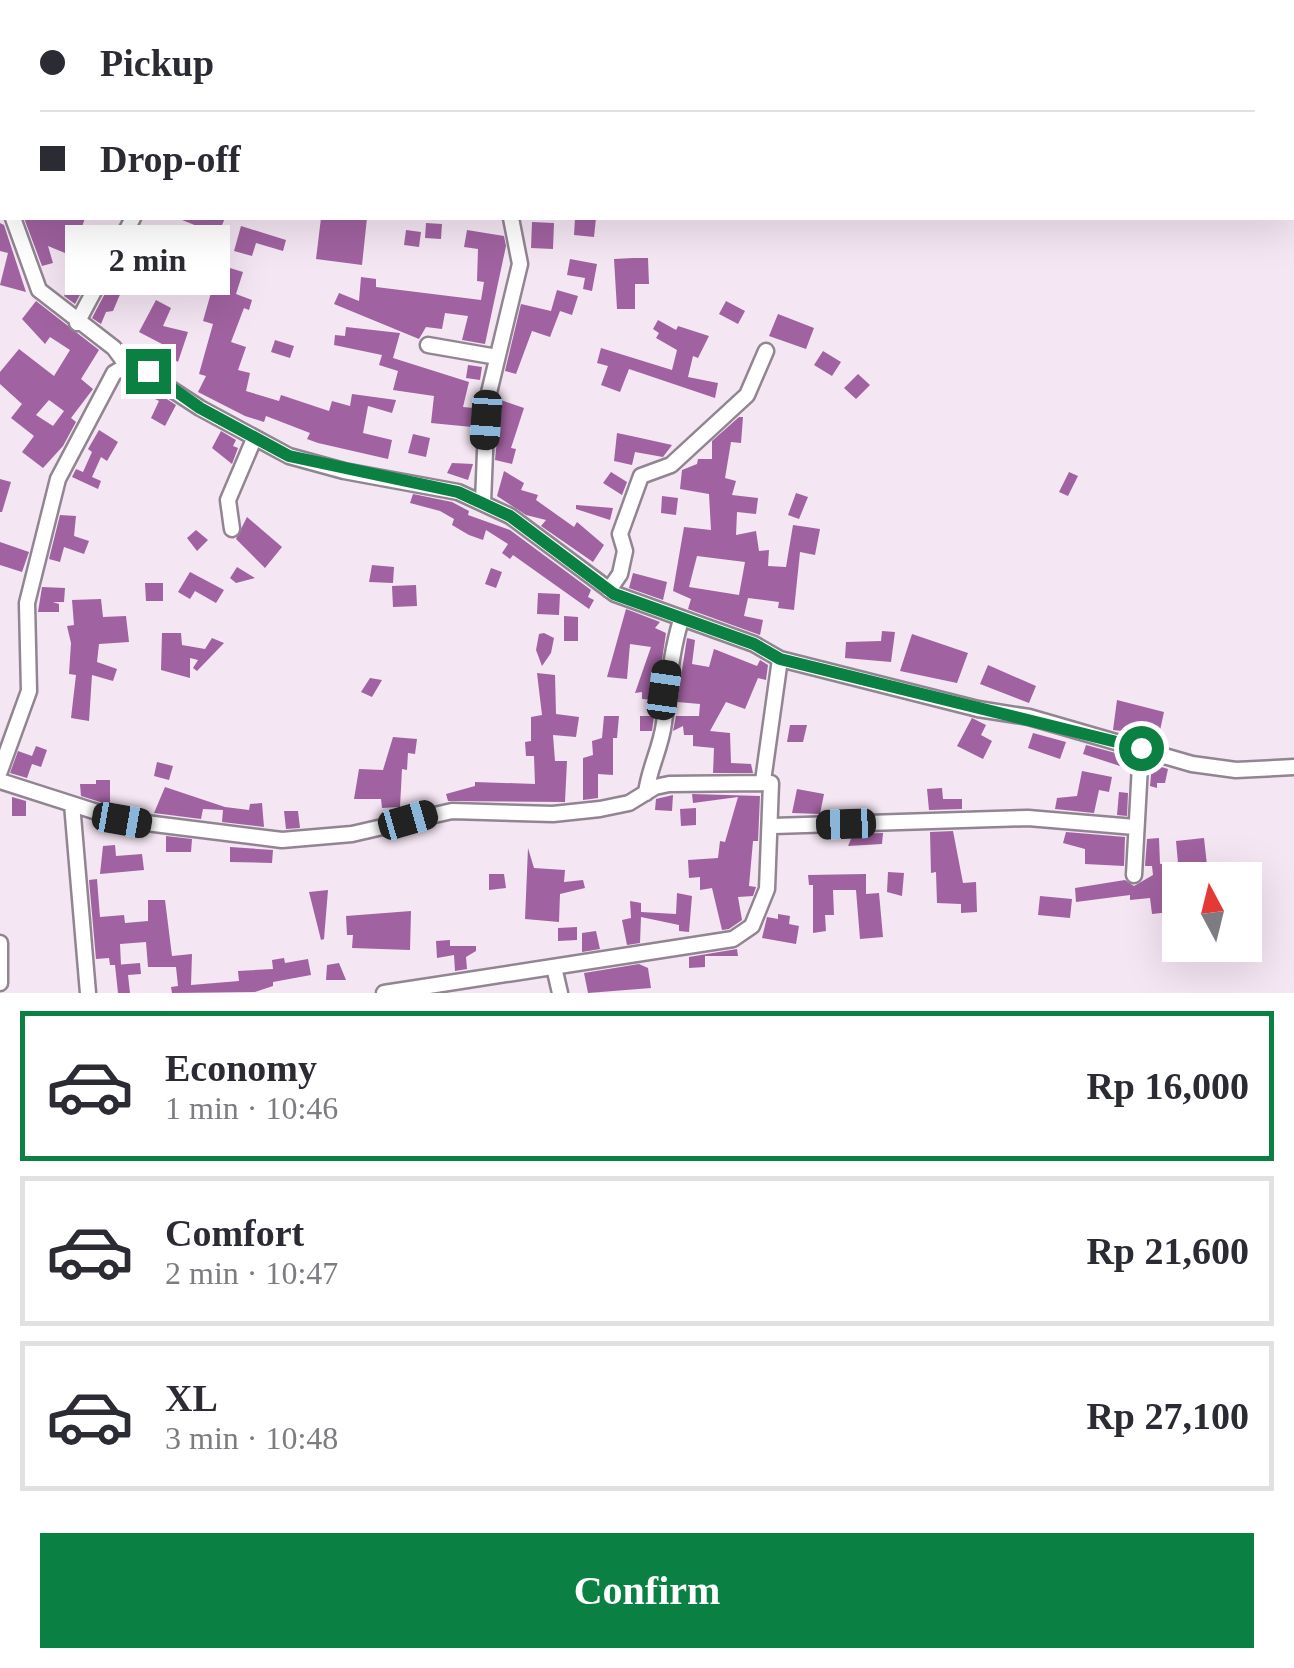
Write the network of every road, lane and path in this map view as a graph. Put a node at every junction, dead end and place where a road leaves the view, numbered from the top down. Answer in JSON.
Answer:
{"nodes":[{"id":1,"x":14,"y":220,"type":"edge"},
{"id":2,"x":133,"y":220,"type":"edge"},
{"id":3,"x":512,"y":220,"type":"edge"},
{"id":4,"x":77,"y":324,"type":"junction"},
{"id":5,"x":428,"y":346,"type":"dead end"},
{"id":6,"x":766,"y":351,"type":"dead end"},
{"id":7,"x":497,"y":357,"type":"junction"},
{"id":8,"x":124,"y":363,"type":"junction"},
{"id":9,"x":254,"y":439,"type":"junction"},
{"id":10,"x":483,"y":503,"type":"junction"},
{"id":11,"x":232,"y":529,"type":"dead end"},
{"id":12,"x":609,"y":590,"type":"junction"},
{"id":13,"x":682,"y":620,"type":"junction"},
{"id":14,"x":780,"y":659,"type":"junction"},
{"id":15,"x":1141,"y":748,"type":"junction"},
{"id":16,"x":1294,"y":767,"type":"edge"},
{"id":17,"x":0,"y":771,"type":"edge"},
{"id":18,"x":0,"y":781,"type":"edge"},
{"id":19,"x":763,"y":781,"type":"junction"},
{"id":20,"x":646,"y":793,"type":"junction"},
{"id":21,"x":72,"y":804,"type":"junction"},
{"id":22,"x":773,"y":826,"type":"junction"},
{"id":23,"x":1136,"y":827,"type":"junction"},
{"id":24,"x":1134,"y":875,"type":"dead end"},
{"id":25,"x":0,"y":943,"type":"edge"},
{"id":26,"x":554,"y":967,"type":"junction"},
{"id":27,"x":0,"y":983,"type":"edge"},
{"id":28,"x":88,"y":993,"type":"edge"},
{"id":29,"x":384,"y":993,"type":"edge"},
{"id":30,"x":560,"y":993,"type":"edge"}],
"edges":[{"from":1,"to":4,"type":"street"},
{"from":2,"to":4,"type":"street"},
{"from":3,"to":7,"type":"street"},
{"from":4,"to":8,"type":"street"},
{"from":5,"to":7,"type":"street"},
{"from":6,"to":12,"type":"street"},
{"from":7,"to":10,"type":"street"},
{"from":8,"to":9,"type":"street"},
{"from":8,"to":17,"type":"street"},
{"from":9,"to":10,"type":"street"},
{"from":9,"to":11,"type":"street"},
{"from":10,"to":12,"type":"street"},
{"from":12,"to":13,"type":"street"},
{"from":13,"to":14,"type":"street"},
{"from":13,"to":20,"type":"street"},
{"from":14,"to":15,"type":"street"},
{"from":14,"to":19,"type":"street"},
{"from":15,"to":16,"type":"street"},
{"from":15,"to":23,"type":"street"},
{"from":18,"to":21,"type":"street"},
{"from":19,"to":20,"type":"street"},
{"from":19,"to":22,"type":"street"},
{"from":20,"to":21,"type":"street"},
{"from":21,"to":28,"type":"street"},
{"from":22,"to":23,"type":"street"},
{"from":22,"to":26,"type":"street"},
{"from":23,"to":24,"type":"street"},
{"from":25,"to":27,"type":"street"},
{"from":26,"to":29,"type":"street"},
{"from":26,"to":30,"type":"street"}]}
